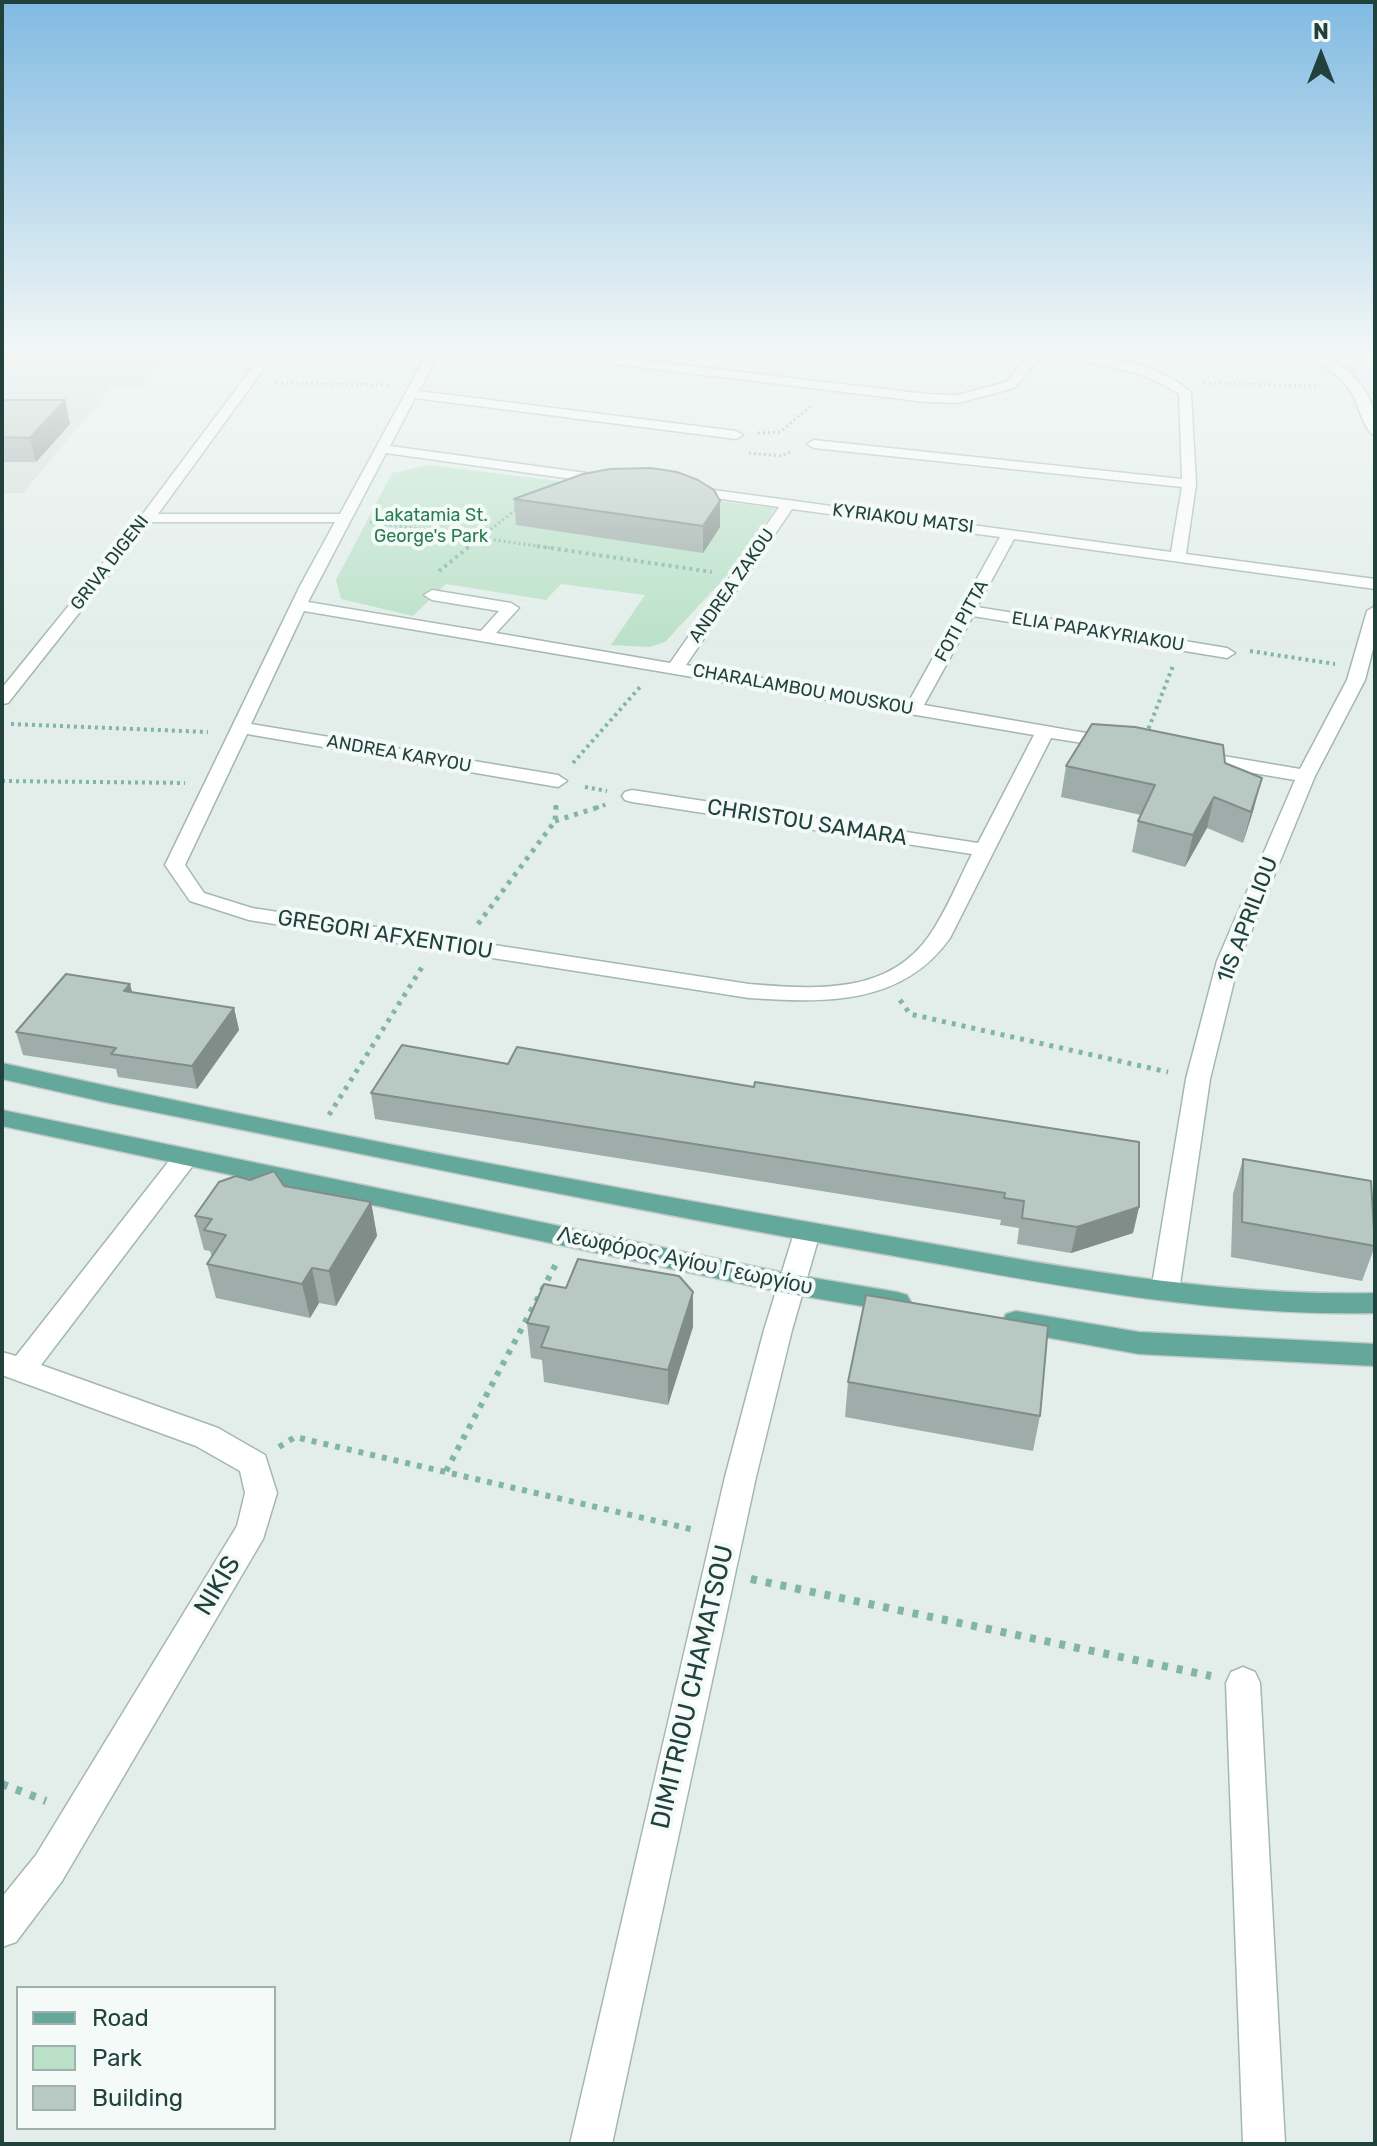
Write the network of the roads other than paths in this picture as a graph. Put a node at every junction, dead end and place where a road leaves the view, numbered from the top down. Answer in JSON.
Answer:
{"nodes":[{"id":1,"x":198,"y":448,"type":"edge"},
{"id":2,"x":853,"y":448,"type":"edge"},
{"id":3,"x":1187,"y":448,"type":"edge"},
{"id":4,"x":383,"y":449,"type":"joint"},
{"id":5,"x":626,"y":483,"type":"edge"},
{"id":6,"x":1189,"y":484,"type":"junction"},
{"id":7,"x":673,"y":489,"type":"edge"},
{"id":8,"x":788,"y":505,"type":"junction"},
{"id":9,"x":147,"y":518,"type":"junction"},
{"id":10,"x":345,"y":518,"type":"junction"},
{"id":11,"x":1010,"y":533,"type":"junction"},
{"id":12,"x":1178,"y":556,"type":"junction"},
{"id":13,"x":1375,"y":584,"type":"edge"},
{"id":14,"x":432,"y":595,"type":"road end"},
{"id":15,"x":299,"y":605,"type":"junction"},
{"id":16,"x":968,"y":610,"type":"junction"},
{"id":17,"x":1375,"y":611,"type":"edge"},
{"id":18,"x":485,"y":636,"type":"junction"},
{"id":19,"x":1227,"y":653,"type":"road end"},
{"id":20,"x":668,"y":666,"type":"junction"},
{"id":21,"x":1358,"y":674,"type":"junction"},
{"id":22,"x":1375,"y":685,"type":"edge"},
{"id":23,"x":2,"y":699,"type":"edge"},
{"id":24,"x":913,"y":709,"type":"junction"},
{"id":25,"x":239,"y":730,"type":"junction"},
{"id":26,"x":1045,"y":731,"type":"junction"},
{"id":27,"x":1141,"y":747,"type":"edge"},
{"id":28,"x":1171,"y":753,"type":"edge"},
{"id":29,"x":1306,"y":776,"type":"junction"},
{"id":30,"x":558,"y":781,"type":"road end"},
{"id":31,"x":632,"y":796,"type":"road end"},
{"id":32,"x":983,"y":850,"type":"junction"},
{"id":33,"x":2,"y":1071,"type":"edge"},
{"id":34,"x":2,"y":1118,"type":"edge"},
{"id":35,"x":185,"y":1158,"type":"junction"},
{"id":36,"x":807,"y":1233,"type":"junction"},
{"id":37,"x":790,"y":1284,"type":"junction"},
{"id":38,"x":1165,"y":1291,"type":"junction"},
{"id":39,"x":1375,"y":1303,"type":"edge"},
{"id":40,"x":923,"y":1306,"type":"edge"},
{"id":41,"x":984,"y":1317,"type":"edge"},
{"id":42,"x":1375,"y":1355,"type":"edge"},
{"id":43,"x":12,"y":1365,"type":"edge"},
{"id":44,"x":1243,"y":1683,"type":"road end"},
{"id":45,"x":2,"y":1928,"type":"edge"},
{"id":46,"x":591,"y":2144,"type":"edge"},
{"id":47,"x":1264,"y":2144,"type":"edge"}],
"edges":[{"from":1,"to":9,"type":"street","name":"GRIVA DIGENI"},
{"from":2,"to":6,"type":"street"},
{"from":3,"to":6,"type":"street"},
{"from":4,"to":5,"type":"street"},
{"from":4,"to":10,"type":"street","name":"GREGORI AFXENTIOU"},
{"from":6,"to":12,"type":"street"},
{"from":7,"to":8,"type":"street","name":"KYRIAKOU MATSI"},
{"from":8,"to":11,"type":"street","name":"KYRIAKOU MATSI"},
{"from":8,"to":20,"type":"street","name":"ANDREA ZAKOU"},
{"from":9,"to":10,"type":"street"},
{"from":9,"to":23,"type":"street","name":"GRIVA DIGENI"},
{"from":10,"to":15,"type":"street","name":"GREGORI AFXENTIOU"},
{"from":11,"to":12,"type":"street","name":"KYRIAKOU MATSI"},
{"from":11,"to":16,"type":"street","name":"FOTI PITTA"},
{"from":12,"to":13,"type":"street","name":"KYRIAKOU MATSI"},
{"from":14,"to":18,"type":"street"},
{"from":15,"to":18,"type":"street","name":"CHARALAMBOU MOUSKOU"},
{"from":15,"to":25,"type":"street","name":"GREGORI AFXENTIOU"},
{"from":16,"to":19,"type":"street","name":"ELIA PAPAKYRIAKOU"},
{"from":16,"to":24,"type":"street","name":"FOTI PITTA"},
{"from":17,"to":21,"type":"street","name":"1IS APRILIOU"},
{"from":18,"to":20,"type":"street","name":"CHARALAMBOU MOUSKOU"},
{"from":20,"to":24,"type":"street","name":"CHARALAMBOU MOUSKOU"},
{"from":21,"to":22,"type":"street"},
{"from":21,"to":29,"type":"street","name":"1IS APRILIOU"},
{"from":24,"to":26,"type":"street","name":"CHARALAMBOU MOUSKOU"},
{"from":25,"to":30,"type":"street","name":"ANDREA KARYOU"},
{"from":25,"to":32,"type":"street","name":"GREGORI AFXENTIOU"},
{"from":26,"to":27,"type":"street","name":"CHARALAMBOU MOUSKOU"},
{"from":26,"to":32,"type":"street","name":"GREGORI AFXENTIOU"},
{"from":28,"to":29,"type":"street"},
{"from":29,"to":38,"type":"street","name":"1IS APRILIOU"},
{"from":31,"to":32,"type":"street","name":"CHRISTOU SAMARA"},
{"from":33,"to":36,"type":"main road"},
{"from":34,"to":35,"type":"main road","name":"Λεωφόρος Αγίου Γεωργίου"},
{"from":35,"to":37,"type":"main road","name":"Λεωφόρος Αγίου Γεωργίου"},
{"from":35,"to":43,"type":"street"},
{"from":36,"to":37,"type":"street","name":"DIMITRIOU CHAMATSOU"},
{"from":36,"to":38,"type":"main road"},
{"from":37,"to":40,"type":"main road","name":"Λεωφόρος Αγίου Γεωργίου"},
{"from":37,"to":46,"type":"street","name":"DIMITRIOU CHAMATSOU"},
{"from":38,"to":39,"type":"main road"},
{"from":41,"to":42,"type":"main road"},
{"from":43,"to":45,"type":"street","name":"NIKIS"},
{"from":44,"to":47,"type":"street"}]}
